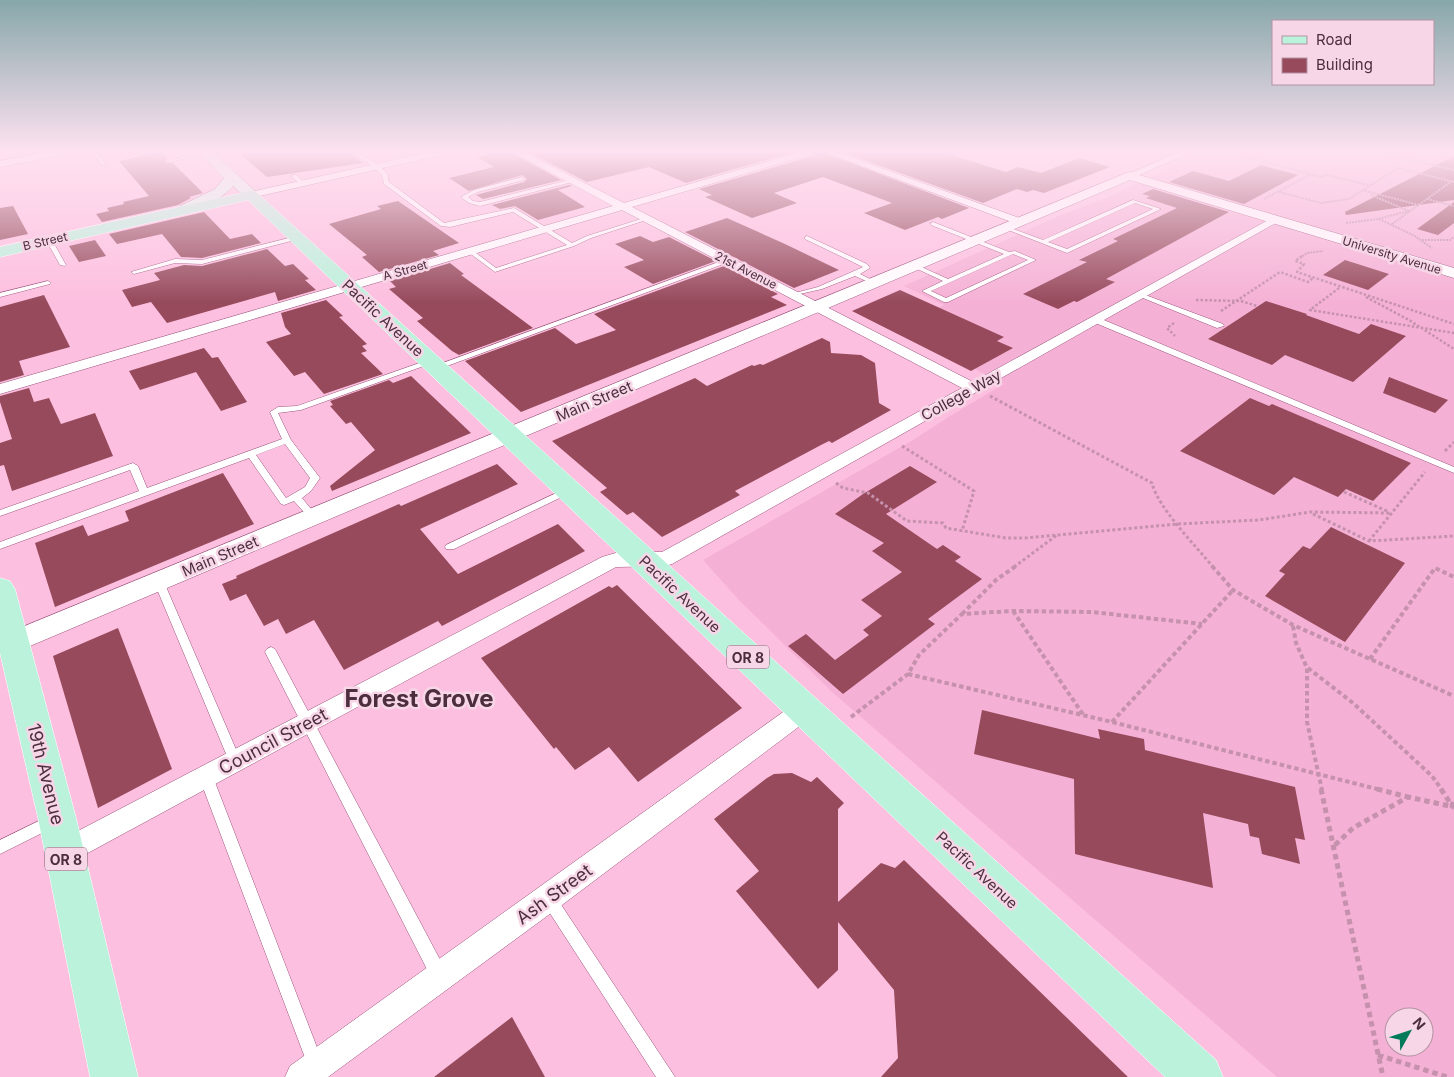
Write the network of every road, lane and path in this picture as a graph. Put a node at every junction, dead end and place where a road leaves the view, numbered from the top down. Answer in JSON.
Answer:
{"nodes":[{"id":1,"x":199,"y":202,"type":"edge"},
{"id":2,"x":217,"y":202,"type":"edge"},
{"id":3,"x":259,"y":202,"type":"edge"},
{"id":4,"x":412,"y":202,"type":"edge"},
{"id":5,"x":472,"y":202,"type":"edge"},
{"id":6,"x":487,"y":202,"type":"edge"},
{"id":7,"x":614,"y":202,"type":"edge"},
{"id":8,"x":639,"y":202,"type":"edge"},
{"id":9,"x":957,"y":202,"type":"edge"},
{"id":10,"x":1067,"y":202,"type":"edge"},
{"id":11,"x":1132,"y":202,"type":"edge"},
{"id":12,"x":1139,"y":202,"type":"edge"},
{"id":13,"x":1217,"y":202,"type":"edge"},
{"id":14,"x":1389,"y":202,"type":"edge"},
{"id":15,"x":1408,"y":202,"type":"edge"},
{"id":16,"x":1422,"y":202,"type":"edge"},
{"id":17,"x":1440,"y":202,"type":"edge"},
{"id":18,"x":1418,"y":205,"type":"junction"},
{"id":19,"x":1454,"y":206,"type":"edge"},
{"id":20,"x":623,"y":207,"type":"junction"},
{"id":21,"x":185,"y":209,"type":"junction"},
{"id":22,"x":1409,"y":211,"type":"junction"},
{"id":23,"x":646,"y":218,"type":"junction"},
{"id":24,"x":1378,"y":219,"type":"junction"},
{"id":25,"x":1276,"y":220,"type":"junction"},
{"id":26,"x":933,"y":224,"type":"dead end"},
{"id":27,"x":1338,"y":224,"type":"dead end"},
{"id":28,"x":1014,"y":225,"type":"junction"},
{"id":29,"x":1392,"y":225,"type":"junction"},
{"id":30,"x":546,"y":229,"type":"junction"},
{"id":31,"x":1454,"y":237,"type":"edge"},
{"id":32,"x":297,"y":238,"type":"junction"},
{"id":33,"x":807,"y":238,"type":"dead end"},
{"id":34,"x":49,"y":240,"type":"junction"},
{"id":35,"x":1421,"y":240,"type":"junction"},
{"id":36,"x":975,"y":241,"type":"junction"},
{"id":37,"x":1043,"y":242,"type":"junction"},
{"id":38,"x":572,"y":245,"type":"junction"},
{"id":39,"x":470,"y":251,"type":"junction"},
{"id":40,"x":1324,"y":251,"type":"dead end"},
{"id":41,"x":0,"y":252,"type":"edge"},
{"id":42,"x":1009,"y":254,"type":"junction"},
{"id":43,"x":727,"y":261,"type":"junction"},
{"id":44,"x":63,"y":265,"type":"dead end"},
{"id":45,"x":914,"y":266,"type":"junction"},
{"id":46,"x":1431,"y":266,"type":"junction"},
{"id":47,"x":134,"y":272,"type":"dead end"},
{"id":48,"x":1454,"y":273,"type":"edge"},
{"id":49,"x":855,"y":274,"type":"junction"},
{"id":50,"x":1314,"y":277,"type":"junction"},
{"id":51,"x":948,"y":281,"type":"junction"},
{"id":52,"x":48,"y":283,"type":"dead end"},
{"id":53,"x":875,"y":283,"type":"junction"},
{"id":54,"x":349,"y":286,"type":"junction"},
{"id":55,"x":1340,"y":288,"type":"junction"},
{"id":56,"x":1358,"y":293,"type":"junction"},
{"id":57,"x":0,"y":295,"type":"edge"},
{"id":58,"x":793,"y":295,"type":"junction"},
{"id":59,"x":1140,"y":296,"type":"junction"},
{"id":60,"x":1257,"y":306,"type":"dead end"},
{"id":61,"x":817,"y":307,"type":"junction"},
{"id":62,"x":1096,"y":320,"type":"junction"},
{"id":63,"x":1454,"y":324,"type":"edge"},
{"id":64,"x":1220,"y":326,"type":"dead end"},
{"id":65,"x":1424,"y":329,"type":"junction"},
{"id":66,"x":1454,"y":333,"type":"edge"},
{"id":67,"x":1454,"y":349,"type":"edge"},
{"id":68,"x":433,"y":365,"type":"junction"},
{"id":69,"x":974,"y":388,"type":"junction"},
{"id":70,"x":0,"y":389,"type":"edge"},
{"id":71,"x":509,"y":436,"type":"junction"},
{"id":72,"x":886,"y":436,"type":"junction"},
{"id":73,"x":287,"y":440,"type":"junction"},
{"id":74,"x":250,"y":454,"type":"junction"},
{"id":75,"x":1434,"y":462,"type":"junction"},
{"id":76,"x":1454,"y":470,"type":"edge"},
{"id":77,"x":822,"y":472,"type":"junction"},
{"id":78,"x":568,"y":490,"type":"junction"},
{"id":79,"x":144,"y":492,"type":"junction"},
{"id":80,"x":1344,"y":492,"type":"dead end"},
{"id":81,"x":296,"y":497,"type":"junction"},
{"id":82,"x":1310,"y":512,"type":"junction"},
{"id":83,"x":0,"y":513,"type":"edge"},
{"id":84,"x":1390,"y":513,"type":"junction"},
{"id":85,"x":313,"y":518,"type":"junction"},
{"id":86,"x":1178,"y":524,"type":"junction"},
{"id":87,"x":962,"y":530,"type":"junction"},
{"id":88,"x":1058,"y":535,"type":"junction"},
{"id":89,"x":1454,"y":536,"type":"edge"},
{"id":90,"x":1369,"y":541,"type":"junction"},
{"id":91,"x":0,"y":546,"type":"edge"},
{"id":92,"x":450,"y":547,"type":"dead end"},
{"id":93,"x":644,"y":560,"type":"junction"},
{"id":94,"x":1454,"y":576,"type":"edge"},
{"id":95,"x":159,"y":582,"type":"junction"},
{"id":96,"x":0,"y":589,"type":"edge"},
{"id":97,"x":1233,"y":590,"type":"junction"},
{"id":98,"x":1012,"y":611,"type":"junction"},
{"id":99,"x":962,"y":614,"type":"junction"},
{"id":100,"x":1202,"y":624,"type":"junction"},
{"id":101,"x":1293,"y":626,"type":"junction"},
{"id":102,"x":7,"y":645,"type":"edge"},
{"id":103,"x":272,"y":652,"type":"dead end"},
{"id":104,"x":1370,"y":659,"type":"junction"},
{"id":105,"x":1307,"y":668,"type":"junction"},
{"id":106,"x":908,"y":674,"type":"junction"},
{"id":107,"x":1454,"y":696,"type":"edge"},
{"id":108,"x":805,"y":709,"type":"junction"},
{"id":109,"x":1084,"y":716,"type":"junction"},
{"id":110,"x":849,"y":719,"type":"dead end"},
{"id":111,"x":308,"y":722,"type":"junction"},
{"id":112,"x":1112,"y":722,"type":"junction"},
{"id":113,"x":235,"y":761,"type":"junction"},
{"id":114,"x":1318,"y":774,"type":"junction"},
{"id":115,"x":206,"y":777,"type":"junction"},
{"id":116,"x":1408,"y":797,"type":"junction"},
{"id":117,"x":1454,"y":800,"type":"edge"},
{"id":118,"x":1453,"y":806,"type":"edge"},
{"id":119,"x":60,"y":835,"type":"junction"},
{"id":120,"x":1334,"y":845,"type":"junction"},
{"id":121,"x":0,"y":847,"type":"edge"},
{"id":122,"x":548,"y":898,"type":"junction"},
{"id":123,"x":439,"y":976,"type":"junction"},
{"id":124,"x":1377,"y":1055,"type":"junction"},
{"id":125,"x":309,"y":1071,"type":"edge"},
{"id":126,"x":114,"y":1077,"type":"edge"},
{"id":127,"x":666,"y":1077,"type":"edge"},
{"id":128,"x":1199,"y":1077,"type":"edge"},
{"id":129,"x":1383,"y":1077,"type":"edge"},
{"id":130,"x":1447,"y":1077,"type":"edge"}],
"edges":[{"from":1,"to":21,"type":"main road"},
{"from":2,"to":21,"type":"main road","name":"B Street"},
{"from":3,"to":32,"type":"main road","name":"Pacific Avenue","number":"OR 8"},
{"from":4,"to":30,"type":"lane"},
{"from":5,"to":6,"type":"lane"},
{"from":7,"to":20,"type":"street","name":"21st Avenue"},
{"from":8,"to":20,"type":"street","name":"A Street"},
{"from":9,"to":28,"type":"street"},
{"from":10,"to":28,"type":"street","name":"Main Street"},
{"from":11,"to":37,"type":"lane"},
{"from":12,"to":37,"type":"lane"},
{"from":13,"to":25,"type":"street","name":"University Avenue"},
{"from":14,"to":22,"type":"path"},
{"from":15,"to":18,"type":"path"},
{"from":16,"to":18,"type":"path"},
{"from":17,"to":19,"type":"path"},
{"from":18,"to":22,"type":"path"},
{"from":20,"to":23,"type":"street","name":"21st Avenue"},
{"from":20,"to":30,"type":"street","name":"A Street"},
{"from":21,"to":34,"type":"main road","name":"B Street"},
{"from":22,"to":24,"type":"path"},
{"from":22,"to":29,"type":"path"},
{"from":23,"to":38,"type":"lane"},
{"from":23,"to":43,"type":"street","name":"21st Avenue"},
{"from":24,"to":27,"type":"path"},
{"from":24,"to":29,"type":"path"},
{"from":25,"to":46,"type":"street","name":"University Avenue"},
{"from":25,"to":59,"type":"street","name":"College Way"},
{"from":26,"to":36,"type":"lane"},
{"from":28,"to":36,"type":"street","name":"Main Street"},
{"from":28,"to":37,"type":"lane"},
{"from":29,"to":35,"type":"path"},
{"from":30,"to":38,"type":"lane"},
{"from":30,"to":39,"type":"street","name":"A Street"},
{"from":31,"to":35,"type":"path"},
{"from":32,"to":47,"type":"lane"},
{"from":32,"to":54,"type":"main road","name":"Pacific Avenue","number":"OR 8"},
{"from":33,"to":49,"type":"lane"},
{"from":34,"to":41,"type":"main road","name":"B Street"},
{"from":34,"to":44,"type":"lane"},
{"from":35,"to":46,"type":"path"},
{"from":36,"to":42,"type":"lane"},
{"from":36,"to":45,"type":"street","name":"Main Street"},
{"from":38,"to":39,"type":"lane"},
{"from":39,"to":54,"type":"street","name":"A Street"},
{"from":40,"to":50,"type":"path"},
{"from":42,"to":51,"type":"lane"},
{"from":42,"to":51,"type":"lane"},
{"from":43,"to":58,"type":"street","name":"21st Avenue"},
{"from":43,"to":68,"type":"lane"},
{"from":45,"to":51,"type":"lane"},
{"from":45,"to":53,"type":"street","name":"Main Street"},
{"from":46,"to":48,"type":"street","name":"University Avenue"},
{"from":49,"to":53,"type":"lane"},
{"from":49,"to":58,"type":"lane"},
{"from":50,"to":55,"type":"path"},
{"from":50,"to":60,"type":"path"},
{"from":52,"to":57,"type":"lane"},
{"from":53,"to":61,"type":"street","name":"Main Street"},
{"from":54,"to":68,"type":"main road","name":"Pacific Avenue","number":"OR 8"},
{"from":54,"to":70,"type":"street","name":"A Street"},
{"from":55,"to":56,"type":"path"},
{"from":55,"to":65,"type":"path"},
{"from":56,"to":63,"type":"path"},
{"from":56,"to":65,"type":"path"},
{"from":58,"to":61,"type":"street","name":"21st Avenue"},
{"from":59,"to":62,"type":"street","name":"College Way"},
{"from":59,"to":64,"type":"lane"},
{"from":61,"to":69,"type":"street","name":"21st Avenue"},
{"from":61,"to":71,"type":"street","name":"Main Street"},
{"from":62,"to":69,"type":"street","name":"College Way"},
{"from":62,"to":75,"type":"lane"},
{"from":65,"to":66,"type":"path"},
{"from":65,"to":67,"type":"path"},
{"from":68,"to":71,"type":"main road","name":"Pacific Avenue","number":"OR 8"},
{"from":68,"to":73,"type":"lane"},
{"from":69,"to":72,"type":"street","name":"College Way"},
{"from":69,"to":86,"type":"path"},
{"from":71,"to":78,"type":"main road","name":"Pacific Avenue","number":"OR 8"},
{"from":71,"to":85,"type":"street","name":"Main Street"},
{"from":72,"to":77,"type":"street","name":"College Way"},
{"from":72,"to":87,"type":"path"},
{"from":73,"to":74,"type":"lane"},
{"from":73,"to":81,"type":"lane"},
{"from":74,"to":79,"type":"lane"},
{"from":74,"to":81,"type":"lane"},
{"from":75,"to":76,"type":"lane"},
{"from":75,"to":84,"type":"path"},
{"from":77,"to":87,"type":"path"},
{"from":77,"to":93,"type":"street","name":"College Way"},
{"from":78,"to":92,"type":"lane"},
{"from":78,"to":93,"type":"main road","name":"Pacific Avenue","number":"OR 8"},
{"from":79,"to":83,"type":"lane"},
{"from":79,"to":91,"type":"lane"},
{"from":80,"to":84,"type":"path"},
{"from":81,"to":85,"type":"lane"},
{"from":82,"to":84,"type":"path"},
{"from":82,"to":86,"type":"path"},
{"from":82,"to":90,"type":"path"},
{"from":84,"to":90,"type":"path"},
{"from":85,"to":95,"type":"street","name":"Main Street"},
{"from":86,"to":88,"type":"path"},
{"from":86,"to":97,"type":"path"},
{"from":87,"to":88,"type":"path"},
{"from":88,"to":99,"type":"path"},
{"from":89,"to":90,"type":"path"},
{"from":93,"to":108,"type":"main road","name":"Pacific Avenue","number":"OR 8"},
{"from":93,"to":111,"type":"street","name":"Council Street"},
{"from":94,"to":104,"type":"path"},
{"from":95,"to":102,"type":"street","name":"Main Street"},
{"from":95,"to":113,"type":"lane"},
{"from":96,"to":102,"type":"main road","name":"19th Avenue","number":"OR 8"},
{"from":97,"to":100,"type":"path"},
{"from":97,"to":101,"type":"path"},
{"from":98,"to":99,"type":"path"},
{"from":98,"to":100,"type":"path"},
{"from":98,"to":109,"type":"path"},
{"from":99,"to":106,"type":"path"},
{"from":100,"to":112,"type":"path"},
{"from":101,"to":104,"type":"path"},
{"from":101,"to":105,"type":"path"},
{"from":102,"to":119,"type":"main road","name":"19th Avenue","number":"OR 8"},
{"from":103,"to":111,"type":"lane"},
{"from":104,"to":107,"type":"path"},
{"from":105,"to":114,"type":"path"},
{"from":105,"to":118,"type":"path"},
{"from":106,"to":109,"type":"path"},
{"from":106,"to":110,"type":"path"},
{"from":108,"to":122,"type":"street","name":"Ash Street"},
{"from":108,"to":128,"type":"main road","name":"Pacific Avenue","number":"OR 8"},
{"from":109,"to":112,"type":"path"},
{"from":111,"to":113,"type":"street","name":"Council Street"},
{"from":111,"to":123,"type":"lane"},
{"from":112,"to":114,"type":"path"},
{"from":113,"to":115,"type":"street","name":"Council Street"},
{"from":114,"to":116,"type":"path"},
{"from":114,"to":120,"type":"path"},
{"from":115,"to":119,"type":"street","name":"Council Street"},
{"from":115,"to":125,"type":"lane"},
{"from":116,"to":118,"type":"path"},
{"from":116,"to":120,"type":"path"},
{"from":117,"to":118,"type":"path"},
{"from":119,"to":121,"type":"lane"},
{"from":119,"to":126,"type":"main road","name":"19th Avenue","number":"OR 8"},
{"from":120,"to":124,"type":"path"},
{"from":122,"to":123,"type":"street","name":"Ash Street"},
{"from":122,"to":127,"type":"lane"},
{"from":123,"to":125,"type":"street","name":"Ash Street"},
{"from":124,"to":129,"type":"path"},
{"from":124,"to":130,"type":"path"}]}
